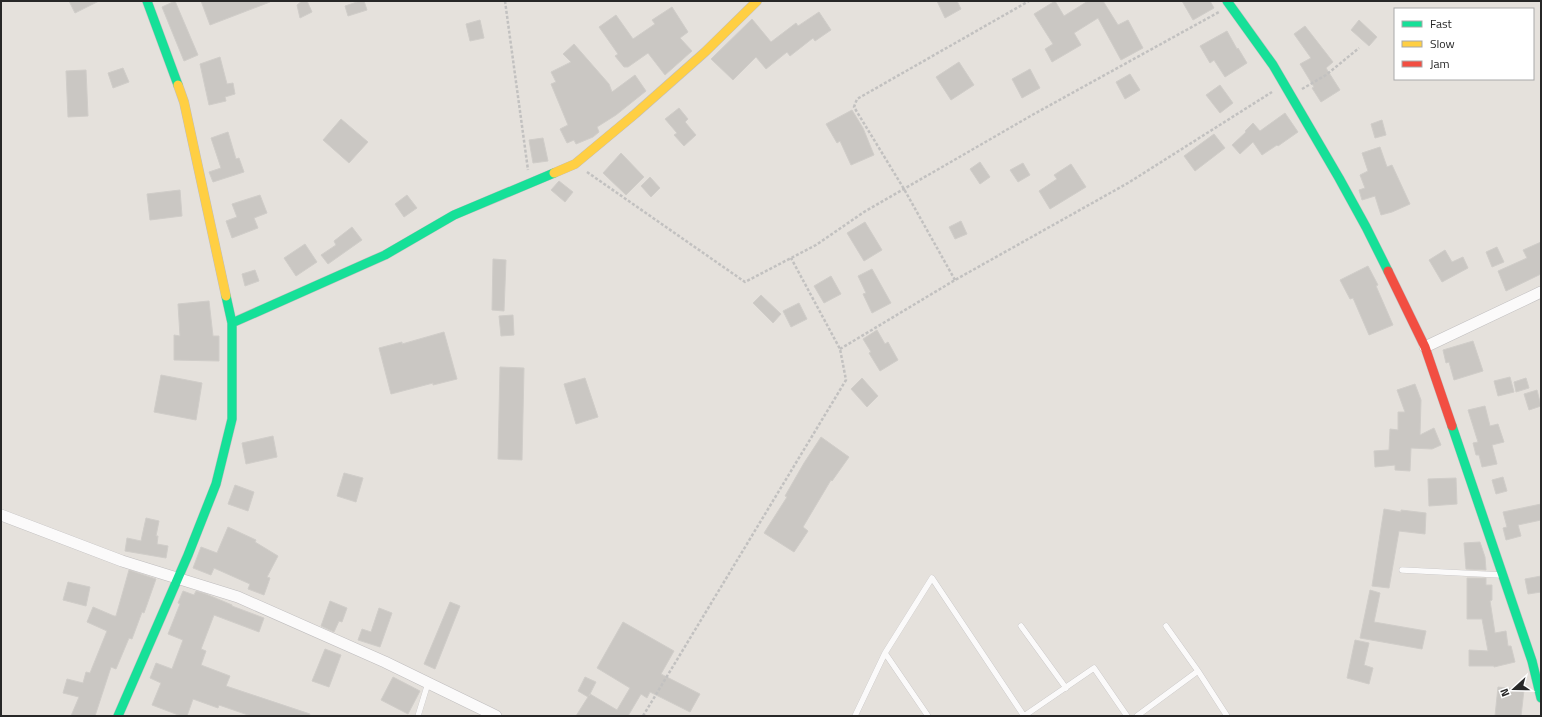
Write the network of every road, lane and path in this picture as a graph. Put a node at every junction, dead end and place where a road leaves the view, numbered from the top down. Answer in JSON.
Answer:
{"nodes":[{"id":1,"x":147,"y":1,"type":"edge"},
{"id":2,"x":505,"y":1,"type":"edge"},
{"id":3,"x":757,"y":1,"type":"edge"},
{"id":4,"x":1029,"y":1,"type":"edge"},
{"id":5,"x":1229,"y":3,"type":"edge"},
{"id":6,"x":1359,"y":48,"type":"dead end"},
{"id":7,"x":1284,"y":84,"type":"junction"},
{"id":8,"x":1292,"y":96,"type":"junction"},
{"id":9,"x":575,"y":164,"type":"junction"},
{"id":10,"x":530,"y":182,"type":"junction"},
{"id":11,"x":904,"y":189,"type":"junction"},
{"id":12,"x":791,"y":258,"type":"junction"},
{"id":13,"x":955,"y":280,"type":"junction"},
{"id":14,"x":1541,"y":292,"type":"edge"},
{"id":15,"x":232,"y":323,"type":"junction"},
{"id":16,"x":1425,"y":347,"type":"junction"},
{"id":17,"x":840,"y":349,"type":"junction"},
{"id":18,"x":1,"y":515,"type":"edge"},
{"id":19,"x":1402,"y":570,"type":"dead end"},
{"id":20,"x":1504,"y":575,"type":"junction"},
{"id":21,"x":178,"y":578,"type":"junction"},
{"id":22,"x":1021,"y":626,"type":"dead end"},
{"id":23,"x":1166,"y":626,"type":"dead end"},
{"id":24,"x":885,"y":653,"type":"junction"},
{"id":25,"x":1198,"y":671,"type":"junction"},
{"id":26,"x":428,"y":683,"type":"junction"},
{"id":27,"x":1066,"y":688,"type":"junction"},
{"id":28,"x":1541,"y":698,"type":"edge"},
{"id":29,"x":118,"y":716,"type":"edge"},
{"id":30,"x":418,"y":716,"type":"edge"},
{"id":31,"x":496,"y":716,"type":"edge"},
{"id":32,"x":643,"y":716,"type":"edge"},
{"id":33,"x":855,"y":716,"type":"edge"},
{"id":34,"x":928,"y":716,"type":"edge"},
{"id":35,"x":1024,"y":716,"type":"edge"},
{"id":36,"x":1127,"y":716,"type":"edge"},
{"id":37,"x":1137,"y":716,"type":"edge"},
{"id":38,"x":1227,"y":716,"type":"edge"}],
"edges":[{"from":1,"to":15,"type":"street"},
{"from":2,"to":10,"type":"path"},
{"from":3,"to":9,"type":"street"},
{"from":4,"to":11,"type":"path"},
{"from":5,"to":7,"type":"street"},
{"from":5,"to":11,"type":"path"},
{"from":6,"to":8,"type":"path"},
{"from":7,"to":8,"type":"street"},
{"from":7,"to":13,"type":"path"},
{"from":8,"to":16,"type":"street"},
{"from":9,"to":10,"type":"street"},
{"from":9,"to":12,"type":"path"},
{"from":10,"to":15,"type":"street"},
{"from":11,"to":12,"type":"path"},
{"from":11,"to":13,"type":"path"},
{"from":12,"to":17,"type":"path"},
{"from":13,"to":17,"type":"path"},
{"from":14,"to":16,"type":"street"},
{"from":15,"to":21,"type":"street"},
{"from":16,"to":20,"type":"street"},
{"from":17,"to":32,"type":"path"},
{"from":18,"to":21,"type":"street"},
{"from":19,"to":20,"type":"lane"},
{"from":20,"to":28,"type":"street"},
{"from":21,"to":26,"type":"street"},
{"from":21,"to":29,"type":"street"},
{"from":22,"to":27,"type":"lane"},
{"from":23,"to":25,"type":"lane"},
{"from":24,"to":33,"type":"lane"},
{"from":24,"to":34,"type":"lane"},
{"from":24,"to":35,"type":"lane"},
{"from":25,"to":37,"type":"lane"},
{"from":25,"to":38,"type":"lane"},
{"from":26,"to":30,"type":"lane"},
{"from":26,"to":31,"type":"street"},
{"from":27,"to":35,"type":"lane"},
{"from":27,"to":36,"type":"lane"}]}
